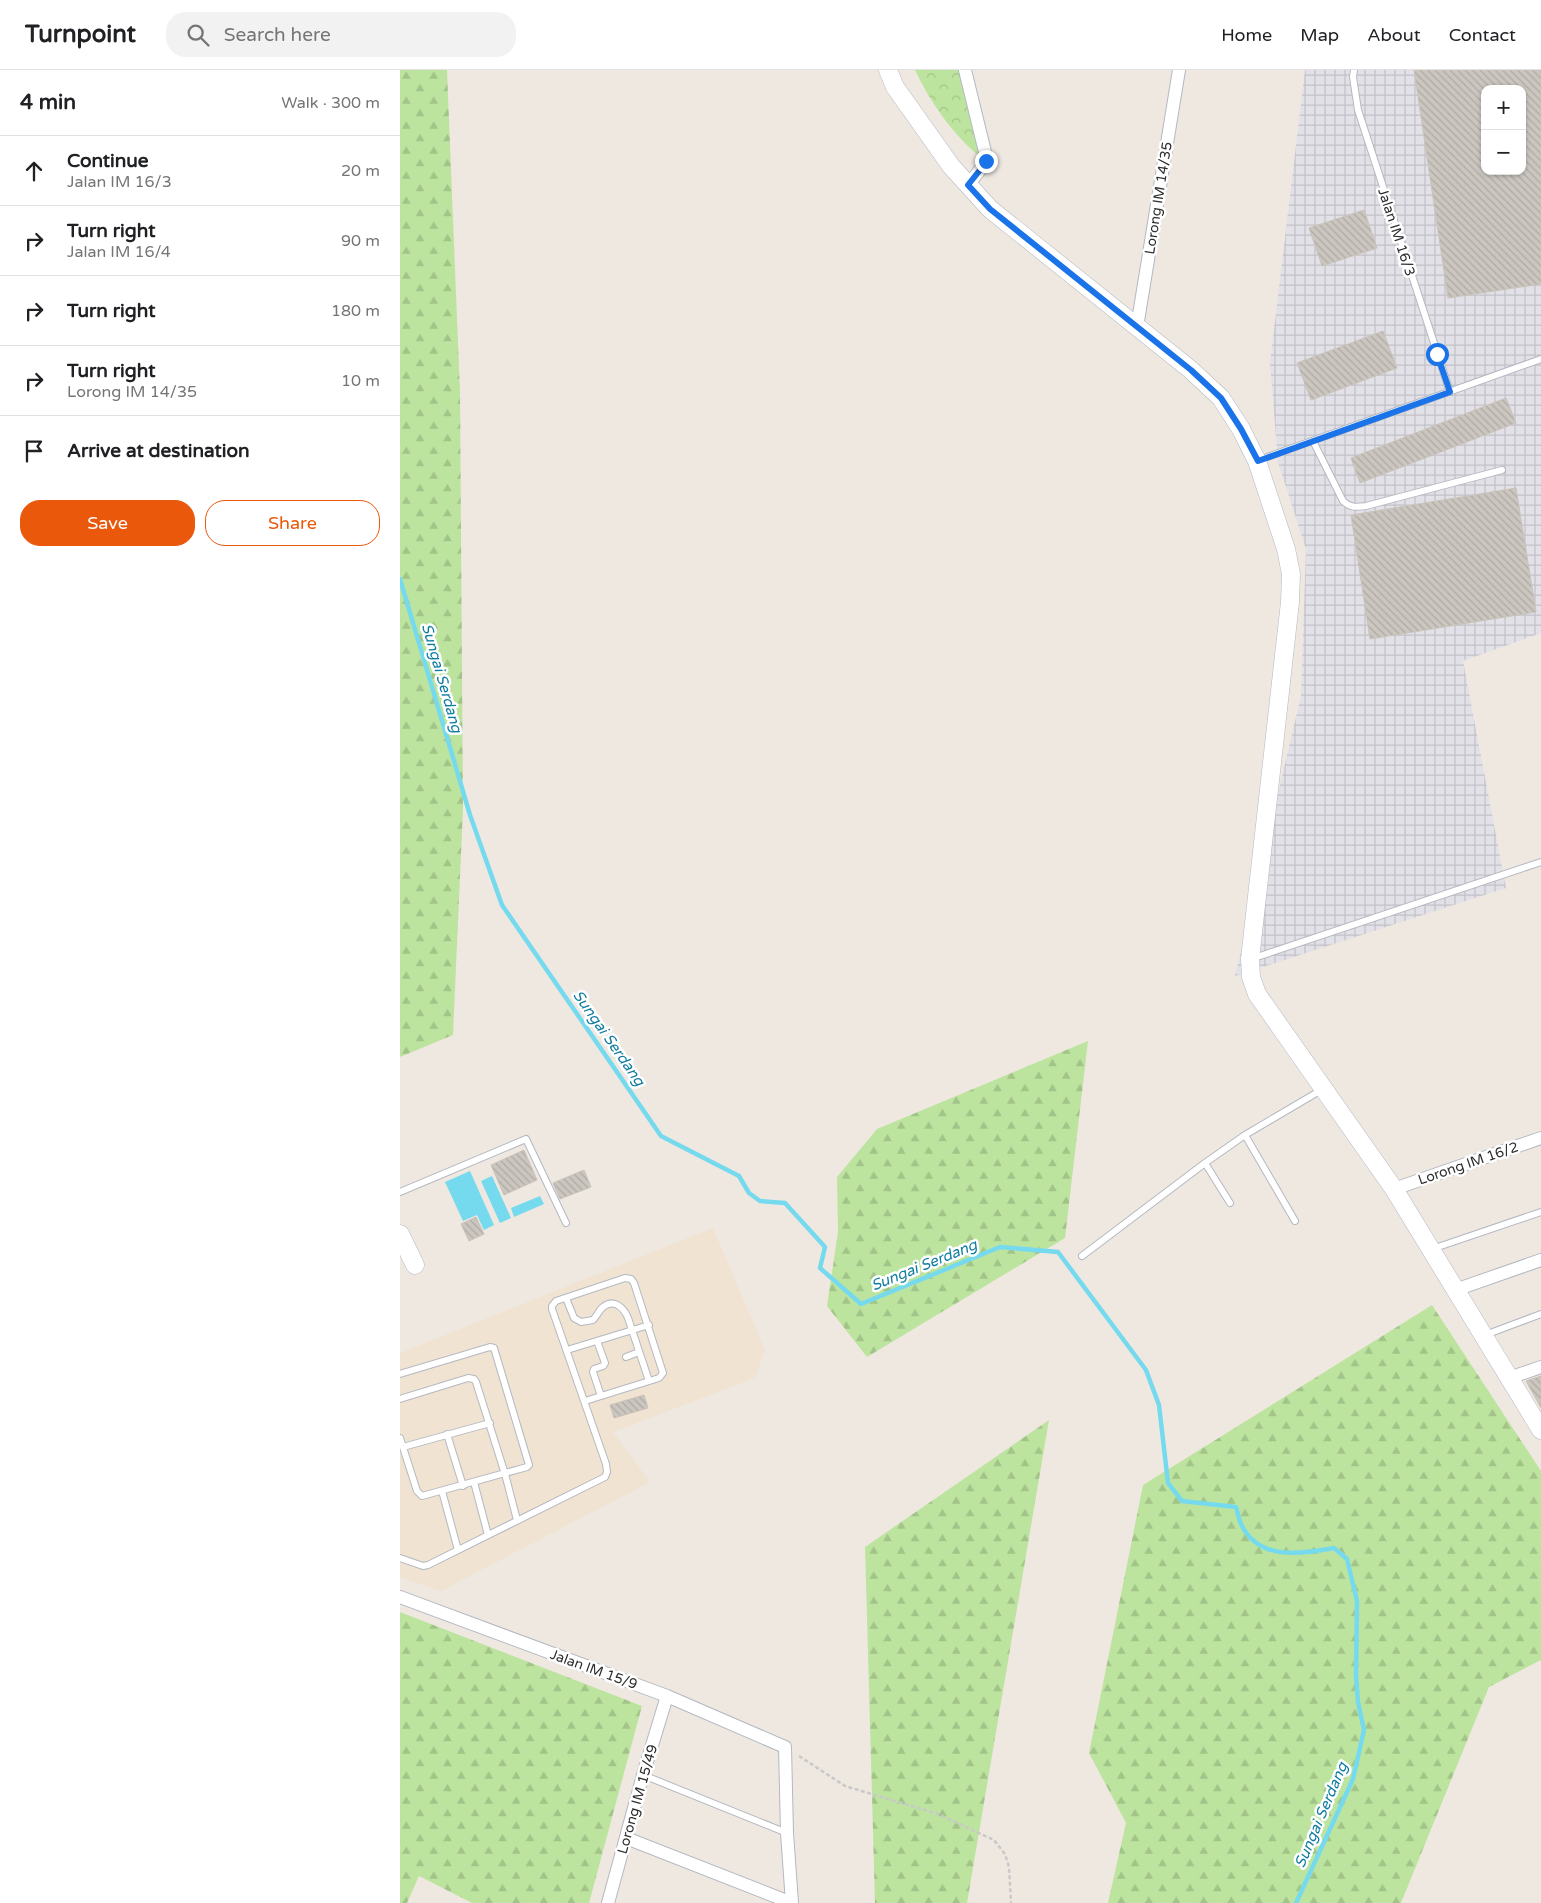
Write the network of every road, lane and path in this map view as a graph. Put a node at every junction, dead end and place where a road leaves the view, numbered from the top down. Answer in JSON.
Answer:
{"nodes":[{"id":1,"x":888,"y":70,"type":"edge"},
{"id":2,"x":965,"y":70,"type":"edge"},
{"id":3,"x":1179,"y":70,"type":"edge"},
{"id":4,"x":1354,"y":70,"type":"edge"},
{"id":5,"x":968,"y":185,"type":"junction"},
{"id":6,"x":1137,"y":327,"type":"junction"},
{"id":7,"x":1541,"y":359,"type":"edge"},
{"id":8,"x":1450,"y":392,"type":"junction"},
{"id":9,"x":1313,"y":441,"type":"junction"},
{"id":10,"x":1258,"y":461,"type":"junction"},
{"id":11,"x":1502,"y":470,"type":"dead end"},
{"id":12,"x":1541,"y":862,"type":"edge"},
{"id":13,"x":1250,"y":959,"type":"junction"},
{"id":14,"x":1324,"y":1088,"type":"junction"},
{"id":15,"x":1245,"y":1135,"type":"junction"},
{"id":16,"x":1541,"y":1138,"type":"edge"},
{"id":17,"x":1205,"y":1163,"type":"junction"},
{"id":18,"x":1394,"y":1188,"type":"junction"},
{"id":19,"x":400,"y":1192,"type":"edge"},
{"id":20,"x":1230,"y":1203,"type":"dead end"},
{"id":21,"x":1541,"y":1212,"type":"edge"},
{"id":22,"x":1295,"y":1221,"type":"dead end"},
{"id":23,"x":566,"y":1223,"type":"dead end"},
{"id":24,"x":400,"y":1234,"type":"edge"},
{"id":25,"x":1431,"y":1250,"type":"junction"},
{"id":26,"x":1082,"y":1256,"type":"dead end"},
{"id":27,"x":1541,"y":1260,"type":"edge"},
{"id":28,"x":415,"y":1264,"type":"dead end"},
{"id":29,"x":1455,"y":1290,"type":"junction"},
{"id":30,"x":566,"y":1298,"type":"junction"},
{"id":31,"x":1541,"y":1314,"type":"edge"},
{"id":32,"x":648,"y":1325,"type":"junction"},
{"id":33,"x":632,"y":1330,"type":"junction"},
{"id":34,"x":1483,"y":1335,"type":"junction"},
{"id":35,"x":597,"y":1340,"type":"junction"},
{"id":36,"x":567,"y":1350,"type":"junction"},
{"id":37,"x":639,"y":1352,"type":"junction"},
{"id":38,"x":626,"y":1357,"type":"dead end"},
{"id":39,"x":1541,"y":1367,"type":"edge"},
{"id":40,"x":400,"y":1374,"type":"edge"},
{"id":41,"x":1508,"y":1378,"type":"junction"},
{"id":42,"x":648,"y":1381,"type":"junction"},
{"id":43,"x":601,"y":1396,"type":"junction"},
{"id":44,"x":400,"y":1399,"type":"edge"},
{"id":45,"x":585,"y":1401,"type":"junction"},
{"id":46,"x":490,"y":1423,"type":"junction"},
{"id":47,"x":1541,"y":1430,"type":"edge"},
{"id":48,"x":447,"y":1434,"type":"junction"},
{"id":49,"x":400,"y":1438,"type":"edge"},
{"id":50,"x":403,"y":1447,"type":"junction"},
{"id":51,"x":505,"y":1474,"type":"junction"},
{"id":52,"x":474,"y":1482,"type":"junction"},
{"id":53,"x":462,"y":1486,"type":"junction"},
{"id":54,"x":442,"y":1492,"type":"junction"},
{"id":55,"x":517,"y":1520,"type":"junction"},
{"id":56,"x":488,"y":1535,"type":"junction"},
{"id":57,"x":458,"y":1550,"type":"junction"},
{"id":58,"x":400,"y":1558,"type":"edge"},
{"id":59,"x":400,"y":1597,"type":"edge"},
{"id":60,"x":667,"y":1696,"type":"junction"},
{"id":61,"x":785,"y":1747,"type":"junction"},
{"id":62,"x":643,"y":1775,"type":"junction"},
{"id":63,"x":787,"y":1833,"type":"junction"},
{"id":64,"x":626,"y":1838,"type":"junction"},
{"id":65,"x":608,"y":1903,"type":"edge"},
{"id":66,"x":792,"y":1903,"type":"edge"},
{"id":67,"x":1011,"y":1903,"type":"edge"}],
"edges":[{"from":1,"to":5,"type":"street"},
{"from":2,"to":5,"type":"street"},
{"from":3,"to":6,"type":"street","name":"Lorong IM 14/35"},
{"from":4,"to":8,"type":"lane","name":"Jalan IM 16/3"},
{"from":5,"to":6,"type":"street"},
{"from":6,"to":10,"type":"street"},
{"from":7,"to":8,"type":"lane"},
{"from":8,"to":9,"type":"lane"},
{"from":9,"to":10,"type":"lane"},
{"from":9,"to":11,"type":"lane"},
{"from":10,"to":13,"type":"street"},
{"from":12,"to":13,"type":"lane"},
{"from":13,"to":14,"type":"street"},
{"from":14,"to":15,"type":"lane"},
{"from":14,"to":18,"type":"street"},
{"from":15,"to":17,"type":"lane"},
{"from":15,"to":22,"type":"lane"},
{"from":16,"to":18,"type":"street","name":"Lorong IM 16/2"},
{"from":17,"to":20,"type":"lane"},
{"from":17,"to":26,"type":"lane"},
{"from":18,"to":25,"type":"street"},
{"from":19,"to":23,"type":"lane"},
{"from":21,"to":25,"type":"lane"},
{"from":24,"to":28,"type":"street"},
{"from":25,"to":29,"type":"street"},
{"from":27,"to":29,"type":"street"},
{"from":29,"to":34,"type":"street"},
{"from":30,"to":32,"type":"lane"},
{"from":30,"to":33,"type":"lane"},
{"from":30,"to":36,"type":"lane"},
{"from":31,"to":34,"type":"lane"},
{"from":32,"to":33,"type":"lane"},
{"from":32,"to":42,"type":"lane"},
{"from":33,"to":35,"type":"lane"},
{"from":33,"to":37,"type":"lane"},
{"from":34,"to":41,"type":"street"},
{"from":35,"to":36,"type":"lane"},
{"from":35,"to":43,"type":"lane"},
{"from":36,"to":45,"type":"lane"},
{"from":37,"to":38,"type":"lane"},
{"from":37,"to":42,"type":"lane"},
{"from":39,"to":41,"type":"street"},
{"from":40,"to":51,"type":"lane"},
{"from":41,"to":47,"type":"street"},
{"from":42,"to":43,"type":"lane"},
{"from":43,"to":45,"type":"lane"},
{"from":44,"to":46,"type":"lane"},
{"from":45,"to":55,"type":"lane"},
{"from":46,"to":48,"type":"lane"},
{"from":46,"to":51,"type":"lane"},
{"from":48,"to":50,"type":"lane"},
{"from":48,"to":53,"type":"lane"},
{"from":49,"to":50,"type":"lane"},
{"from":50,"to":54,"type":"lane"},
{"from":51,"to":52,"type":"lane"},
{"from":51,"to":55,"type":"lane"},
{"from":52,"to":53,"type":"lane"},
{"from":52,"to":56,"type":"lane"},
{"from":53,"to":54,"type":"lane"},
{"from":54,"to":57,"type":"lane"},
{"from":55,"to":56,"type":"lane"},
{"from":56,"to":57,"type":"lane"},
{"from":57,"to":58,"type":"lane"},
{"from":59,"to":60,"type":"street","name":"Jalan IM 15/9"},
{"from":60,"to":61,"type":"street","name":"Jalan IM 15/9"},
{"from":60,"to":62,"type":"street","name":"Lorong IM 15/49"},
{"from":61,"to":63,"type":"street"},
{"from":61,"to":67,"type":"path"},
{"from":62,"to":63,"type":"lane"},
{"from":62,"to":64,"type":"street","name":"Lorong IM 15/49"},
{"from":63,"to":66,"type":"street"},
{"from":64,"to":65,"type":"street","name":"Lorong IM 15/49"},
{"from":64,"to":66,"type":"street"}]}
